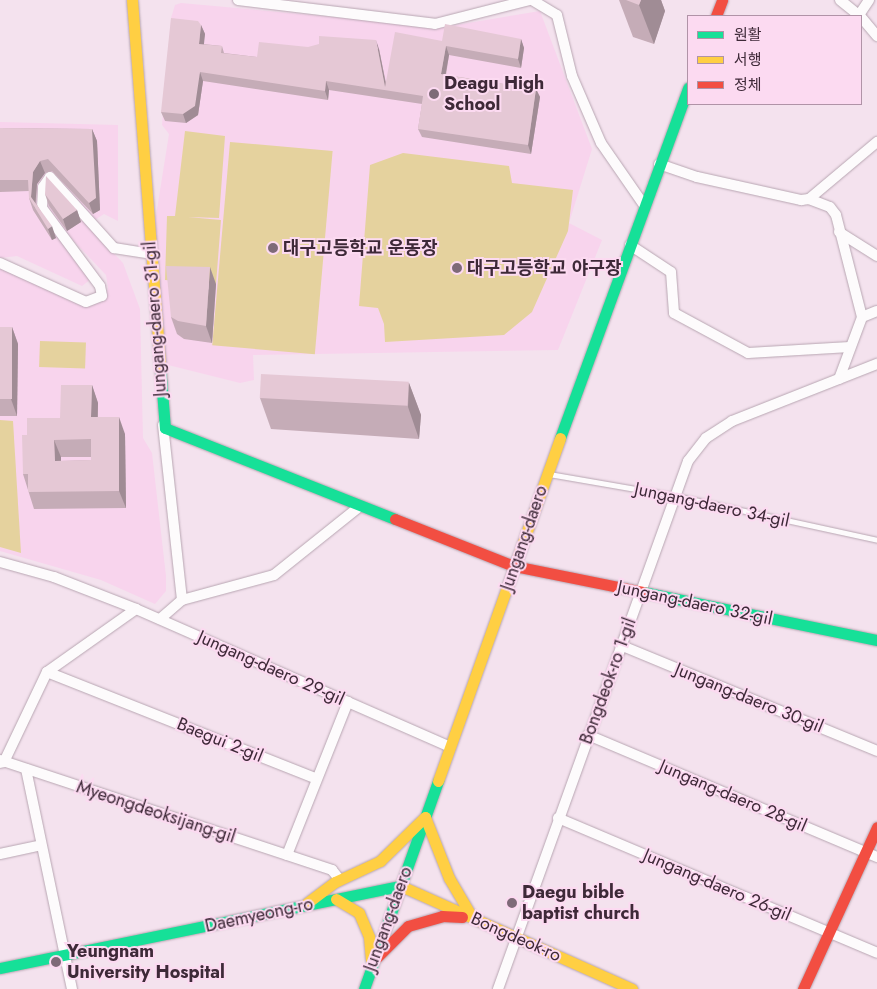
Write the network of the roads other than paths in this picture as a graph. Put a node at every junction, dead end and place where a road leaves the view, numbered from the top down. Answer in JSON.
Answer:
{"nodes":[{"id":1,"x":132,"y":0,"type":"edge"},
{"id":2,"x":238,"y":0,"type":"edge"},
{"id":3,"x":530,"y":0,"type":"edge"},
{"id":4,"x":722,"y":0,"type":"edge"},
{"id":5,"x":840,"y":0,"type":"edge"},
{"id":6,"x":869,"y":0,"type":"edge"},
{"id":7,"x":716,"y":15,"type":"edge"},
{"id":8,"x":859,"y":15,"type":"edge"},
{"id":9,"x":861,"y":15,"type":"edge"},
{"id":10,"x":862,"y":18,"type":"edge"},
{"id":11,"x":877,"y":36,"type":"edge"},
{"id":12,"x":687,"y":91,"type":"edge"},
{"id":13,"x":877,"y":142,"type":"edge"},
{"id":14,"x":659,"y":164,"type":"junction"},
{"id":15,"x":809,"y":198,"type":"junction"},
{"id":16,"x":644,"y":205,"type":"junction"},
{"id":17,"x":839,"y":232,"type":"junction"},
{"id":18,"x":630,"y":245,"type":"junction"},
{"id":19,"x":150,"y":254,"type":"junction"},
{"id":20,"x":877,"y":256,"type":"edge"},
{"id":21,"x":0,"y":263,"type":"edge"},
{"id":22,"x":877,"y":311,"type":"edge"},
{"id":23,"x":862,"y":317,"type":"junction"},
{"id":24,"x":850,"y":347,"type":"junction"},
{"id":25,"x":877,"y":364,"type":"edge"},
{"id":26,"x":840,"y":379,"type":"junction"},
{"id":27,"x":163,"y":426,"type":"junction"},
{"id":28,"x":547,"y":473,"type":"junction"},
{"id":29,"x":676,"y":496,"type":"junction"},
{"id":30,"x":360,"y":506,"type":"junction"},
{"id":31,"x":877,"y":540,"type":"edge"},
{"id":32,"x":0,"y":562,"type":"edge"},
{"id":33,"x":514,"y":566,"type":"junction"},
{"id":34,"x":642,"y":592,"type":"junction"},
{"id":35,"x":182,"y":600,"type":"junction"},
{"id":36,"x":136,"y":609,"type":"junction"},
{"id":37,"x":160,"y":619,"type":"junction"},
{"id":38,"x":877,"y":640,"type":"edge"},
{"id":39,"x":620,"y":645,"type":"junction"},
{"id":40,"x":47,"y":672,"type":"junction"},
{"id":41,"x":348,"y":702,"type":"junction"},
{"id":42,"x":588,"y":734,"type":"junction"},
{"id":43,"x":450,"y":747,"type":"junction"},
{"id":44,"x":877,"y":751,"type":"edge"},
{"id":45,"x":1,"y":762,"type":"edge"},
{"id":46,"x":26,"y":769,"type":"junction"},
{"id":47,"x":315,"y":778,"type":"junction"},
{"id":48,"x":425,"y":817,"type":"junction"},
{"id":49,"x":558,"y":818,"type":"junction"},
{"id":50,"x":877,"y":827,"type":"edge"},
{"id":51,"x":39,"y":846,"type":"junction"},
{"id":52,"x":864,"y":851,"type":"junction"},
{"id":53,"x":0,"y":854,"type":"edge"},
{"id":54,"x":287,"y":855,"type":"junction"},
{"id":55,"x":877,"y":857,"type":"edge"},
{"id":56,"x":340,"y":880,"type":"junction"},
{"id":57,"x":400,"y":886,"type":"junction"},
{"id":58,"x":336,"y":899,"type":"junction"},
{"id":59,"x":304,"y":906,"type":"junction"},
{"id":60,"x":473,"y":918,"type":"junction"},
{"id":61,"x":828,"y":932,"type":"junction"},
{"id":62,"x":517,"y":937,"type":"junction"},
{"id":63,"x":877,"y":953,"type":"edge"},
{"id":64,"x":64,"y":955,"type":"junction"},
{"id":65,"x":372,"y":963,"type":"junction"},
{"id":66,"x":0,"y":968,"type":"edge"},
{"id":67,"x":72,"y":989,"type":"edge"},
{"id":68,"x":364,"y":989,"type":"edge"},
{"id":69,"x":498,"y":989,"type":"edge"},
{"id":70,"x":632,"y":989,"type":"edge"},
{"id":71,"x":803,"y":989,"type":"edge"}],
"edges":[{"from":1,"to":19,"type":"main road","name":"Jungang-daero 31-gil"},
{"from":2,"to":3,"type":"street"},
{"from":3,"to":16,"type":"street"},
{"from":4,"to":7,"type":"main road"},
{"from":5,"to":8,"type":"street"},
{"from":6,"to":9,"type":"street"},
{"from":10,"to":11,"type":"street"},
{"from":12,"to":14,"type":"main road","name":"Jungang-daero"},
{"from":13,"to":15,"type":"street"},
{"from":14,"to":15,"type":"street"},
{"from":14,"to":16,"type":"main road","name":"Jungang-daero"},
{"from":15,"to":17,"type":"street"},
{"from":16,"to":18,"type":"main road","name":"Jungang-daero"},
{"from":17,"to":20,"type":"street"},
{"from":17,"to":23,"type":"street"},
{"from":18,"to":24,"type":"street"},
{"from":18,"to":28,"type":"main road","name":"Jungang-daero"},
{"from":19,"to":21,"type":"street"},
{"from":19,"to":27,"type":"main road","name":"Jungang-daero 31-gil"},
{"from":22,"to":23,"type":"street"},
{"from":23,"to":24,"type":"street"},
{"from":24,"to":26,"type":"street"},
{"from":25,"to":26,"type":"street","name":"Bongdeok-ro 1-gil"},
{"from":26,"to":29,"type":"street","name":"Bongdeok-ro 1-gil"},
{"from":27,"to":30,"type":"main road"},
{"from":27,"to":35,"type":"street"},
{"from":28,"to":29,"type":"lane","name":"Jungang-daero 34-gil"},
{"from":28,"to":33,"type":"main road","name":"Jungang-daero"},
{"from":29,"to":31,"type":"lane","name":"Jungang-daero 34-gil"},
{"from":29,"to":34,"type":"street","name":"Bongdeok-ro 1-gil"},
{"from":30,"to":33,"type":"main road"},
{"from":30,"to":35,"type":"street"},
{"from":32,"to":36,"type":"street","name":"Jungang-daero 29-gil"},
{"from":33,"to":34,"type":"main road","name":"Jungang-daero 32-gil"},
{"from":33,"to":43,"type":"main road","name":"Jungang-daero"},
{"from":34,"to":38,"type":"main road","name":"Jungang-daero 32-gil"},
{"from":34,"to":39,"type":"street","name":"Bongdeok-ro 1-gil"},
{"from":35,"to":37,"type":"street"},
{"from":36,"to":37,"type":"street","name":"Jungang-daero 29-gil"},
{"from":36,"to":40,"type":"street","name":"Myeongdeoksijang-gil"},
{"from":37,"to":41,"type":"street","name":"Jungang-daero 29-gil"},
{"from":39,"to":42,"type":"street","name":"Bongdeok-ro 1-gil"},
{"from":39,"to":44,"type":"street","name":"Jungang-daero 30-gil"},
{"from":40,"to":45,"type":"street","name":"Myeongdeoksijang-gil"},
{"from":40,"to":47,"type":"street","name":"Baegui 2-gil"},
{"from":41,"to":43,"type":"street","name":"Jungang-daero 29-gil"},
{"from":41,"to":47,"type":"street"},
{"from":42,"to":49,"type":"street","name":"Bongdeok-ro 1-gil"},
{"from":42,"to":52,"type":"street","name":"Jungang-daero 28-gil"},
{"from":43,"to":48,"type":"main road","name":"Jungang-daero"},
{"from":45,"to":46,"type":"street","name":"Myeongdeoksijang-gil"},
{"from":46,"to":51,"type":"street"},
{"from":46,"to":54,"type":"street","name":"Myeongdeoksijang-gil"},
{"from":47,"to":54,"type":"street"},
{"from":48,"to":56,"type":"main road"},
{"from":48,"to":57,"type":"main road","name":"Jungang-daero"},
{"from":48,"to":60,"type":"main road"},
{"from":49,"to":61,"type":"street","name":"Jungang-daero 26-gil"},
{"from":49,"to":62,"type":"street","name":"Bongdeok-ro 1-gil"},
{"from":50,"to":52,"type":"main road"},
{"from":51,"to":53,"type":"street"},
{"from":51,"to":64,"type":"street"},
{"from":52,"to":55,"type":"street","name":"Jungang-daero 28-gil"},
{"from":52,"to":61,"type":"main road"},
{"from":54,"to":56,"type":"street","name":"Myeongdeoksijang-gil"},
{"from":56,"to":59,"type":"main road"},
{"from":57,"to":58,"type":"main road","name":"Daemyeong-ro"},
{"from":57,"to":60,"type":"main road","name":"Bongdeok-ro"},
{"from":57,"to":65,"type":"main road","name":"Jungang-daero"},
{"from":58,"to":59,"type":"main road","name":"Daemyeong-ro"},
{"from":58,"to":65,"type":"main road"},
{"from":59,"to":64,"type":"main road","name":"Daemyeong-ro"},
{"from":60,"to":62,"type":"main road","name":"Bongdeok-ro"},
{"from":60,"to":65,"type":"main road"},
{"from":61,"to":63,"type":"street","name":"Jungang-daero 26-gil"},
{"from":61,"to":71,"type":"main road"},
{"from":62,"to":69,"type":"street","name":"Bongdeok-ro 1-gil"},
{"from":62,"to":70,"type":"main road","name":"Bongdeok-ro"},
{"from":64,"to":66,"type":"main road","name":"Daemyeong-ro"},
{"from":64,"to":67,"type":"street"},
{"from":65,"to":68,"type":"main road","name":"Jungang-daero"}]}
